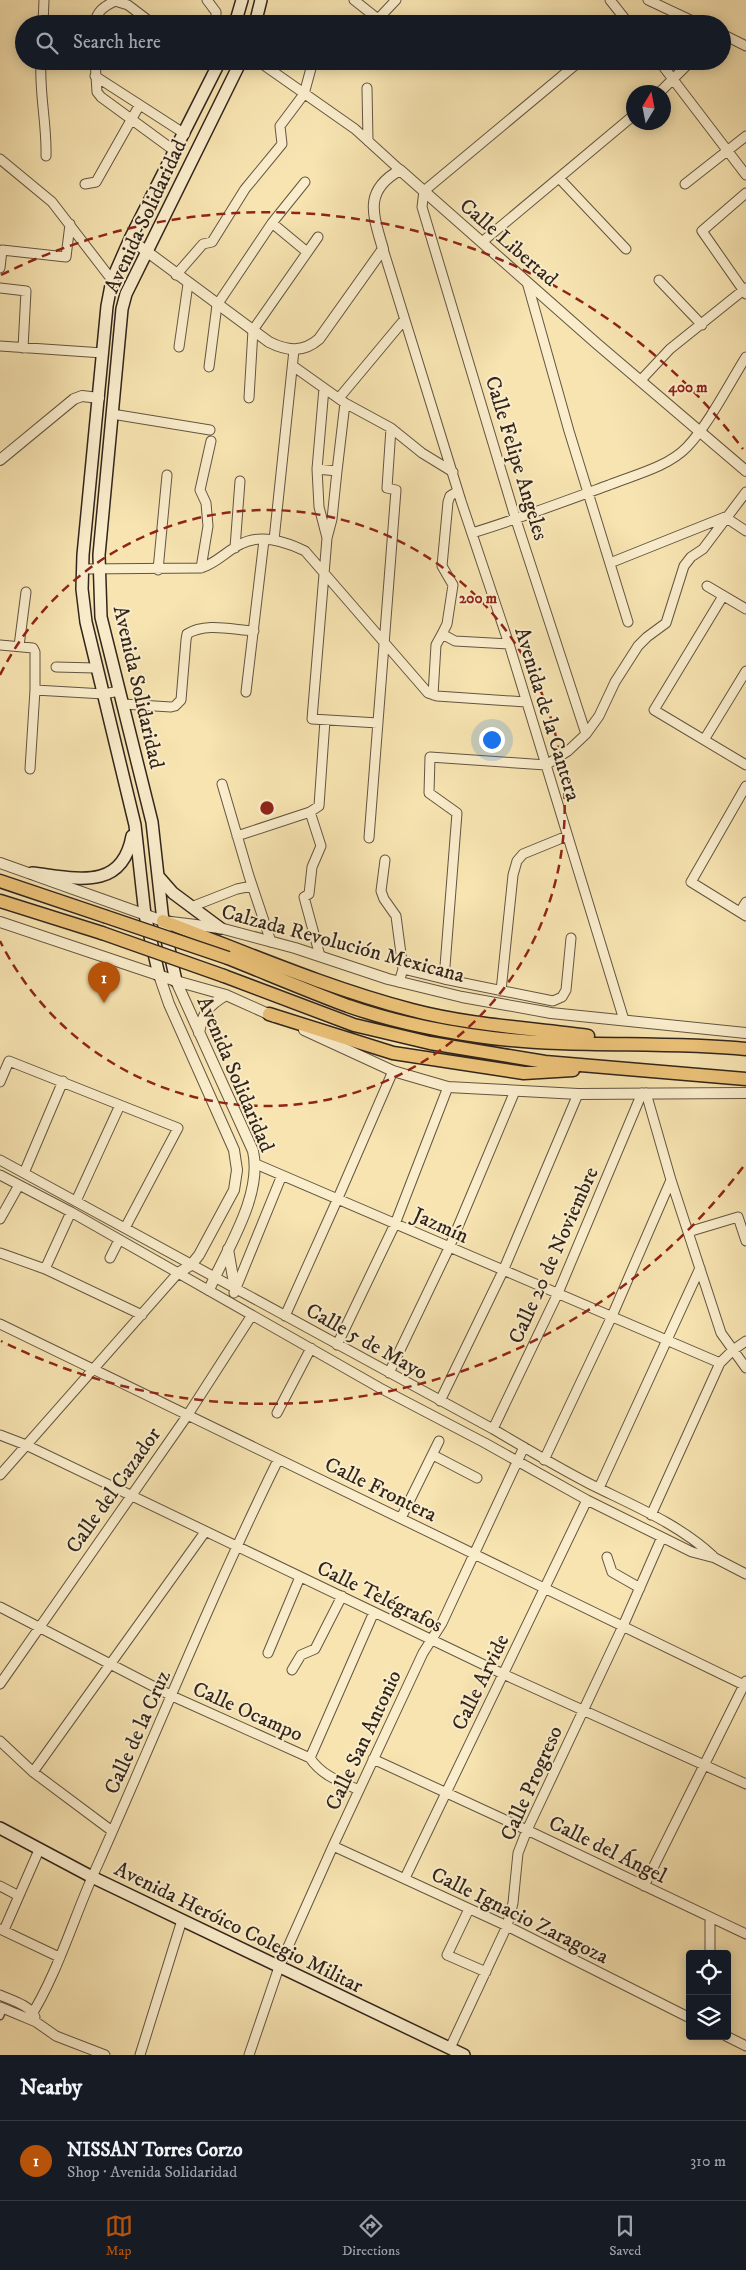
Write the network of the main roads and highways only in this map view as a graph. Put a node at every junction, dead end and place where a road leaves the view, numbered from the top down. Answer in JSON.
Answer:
{"nodes":[{"id":1,"x":242,"y":0,"type":"edge"},
{"id":2,"x":261,"y":0,"type":"edge"},
{"id":3,"x":238,"y":15,"type":"edge"},
{"id":4,"x":257,"y":15,"type":"edge"},
{"id":5,"x":216,"y":70,"type":"edge"},
{"id":6,"x":236,"y":70,"type":"edge"},
{"id":7,"x":134,"y":825,"type":"junction"},
{"id":8,"x":32,"y":873,"type":"road end"},
{"id":9,"x":159,"y":877,"type":"junction"},
{"id":10,"x":0,"y":881,"type":"edge"},
{"id":11,"x":0,"y":901,"type":"edge"},
{"id":12,"x":162,"y":922,"type":"junction"},
{"id":13,"x":220,"y":928,"type":"road end"},
{"id":14,"x":159,"y":975,"type":"road end"},
{"id":15,"x":176,"y":981,"type":"road end"},
{"id":16,"x":268,"y":1014,"type":"road end"},
{"id":17,"x":634,"y":1044,"type":"junction"},
{"id":18,"x":746,"y":1049,"type":"edge"},
{"id":19,"x":601,"y":1067,"type":"junction"},
{"id":20,"x":745,"y":1086,"type":"edge"},
{"id":21,"x":0,"y":1828,"type":"edge"},
{"id":22,"x":464,"y":2055,"type":"edge"}],
"edges":[{"from":1,"to":3,"type":"main road"},
{"from":2,"to":4,"type":"main road"},
{"from":5,"to":7,"type":"main road","name":"Avenida Solidaridad"},
{"from":6,"to":9,"type":"main road","name":"Avenida Solidaridad"},
{"from":7,"to":8,"type":"main road"},
{"from":7,"to":14,"type":"main road","name":"Avenida Solidaridad"},
{"from":9,"to":12,"type":"main road","name":"Avenida Solidaridad"},
{"from":9,"to":13,"type":"main road"},
{"from":10,"to":17,"type":"main road","name":"Calzada Revolución Mexicana","bridge":true},
{"from":11,"to":19,"type":"main road","bridge":true},
{"from":12,"to":15,"type":"main road","name":"Avenida Solidaridad"},
{"from":12,"to":17,"type":"main road"},
{"from":16,"to":19,"type":"main road"},
{"from":17,"to":18,"type":"main road","name":"Calzada Revolución Mexicana"},
{"from":19,"to":20,"type":"main road"},
{"from":21,"to":22,"type":"main road","name":"Avenida Heróico Colegio Militar"}]}
